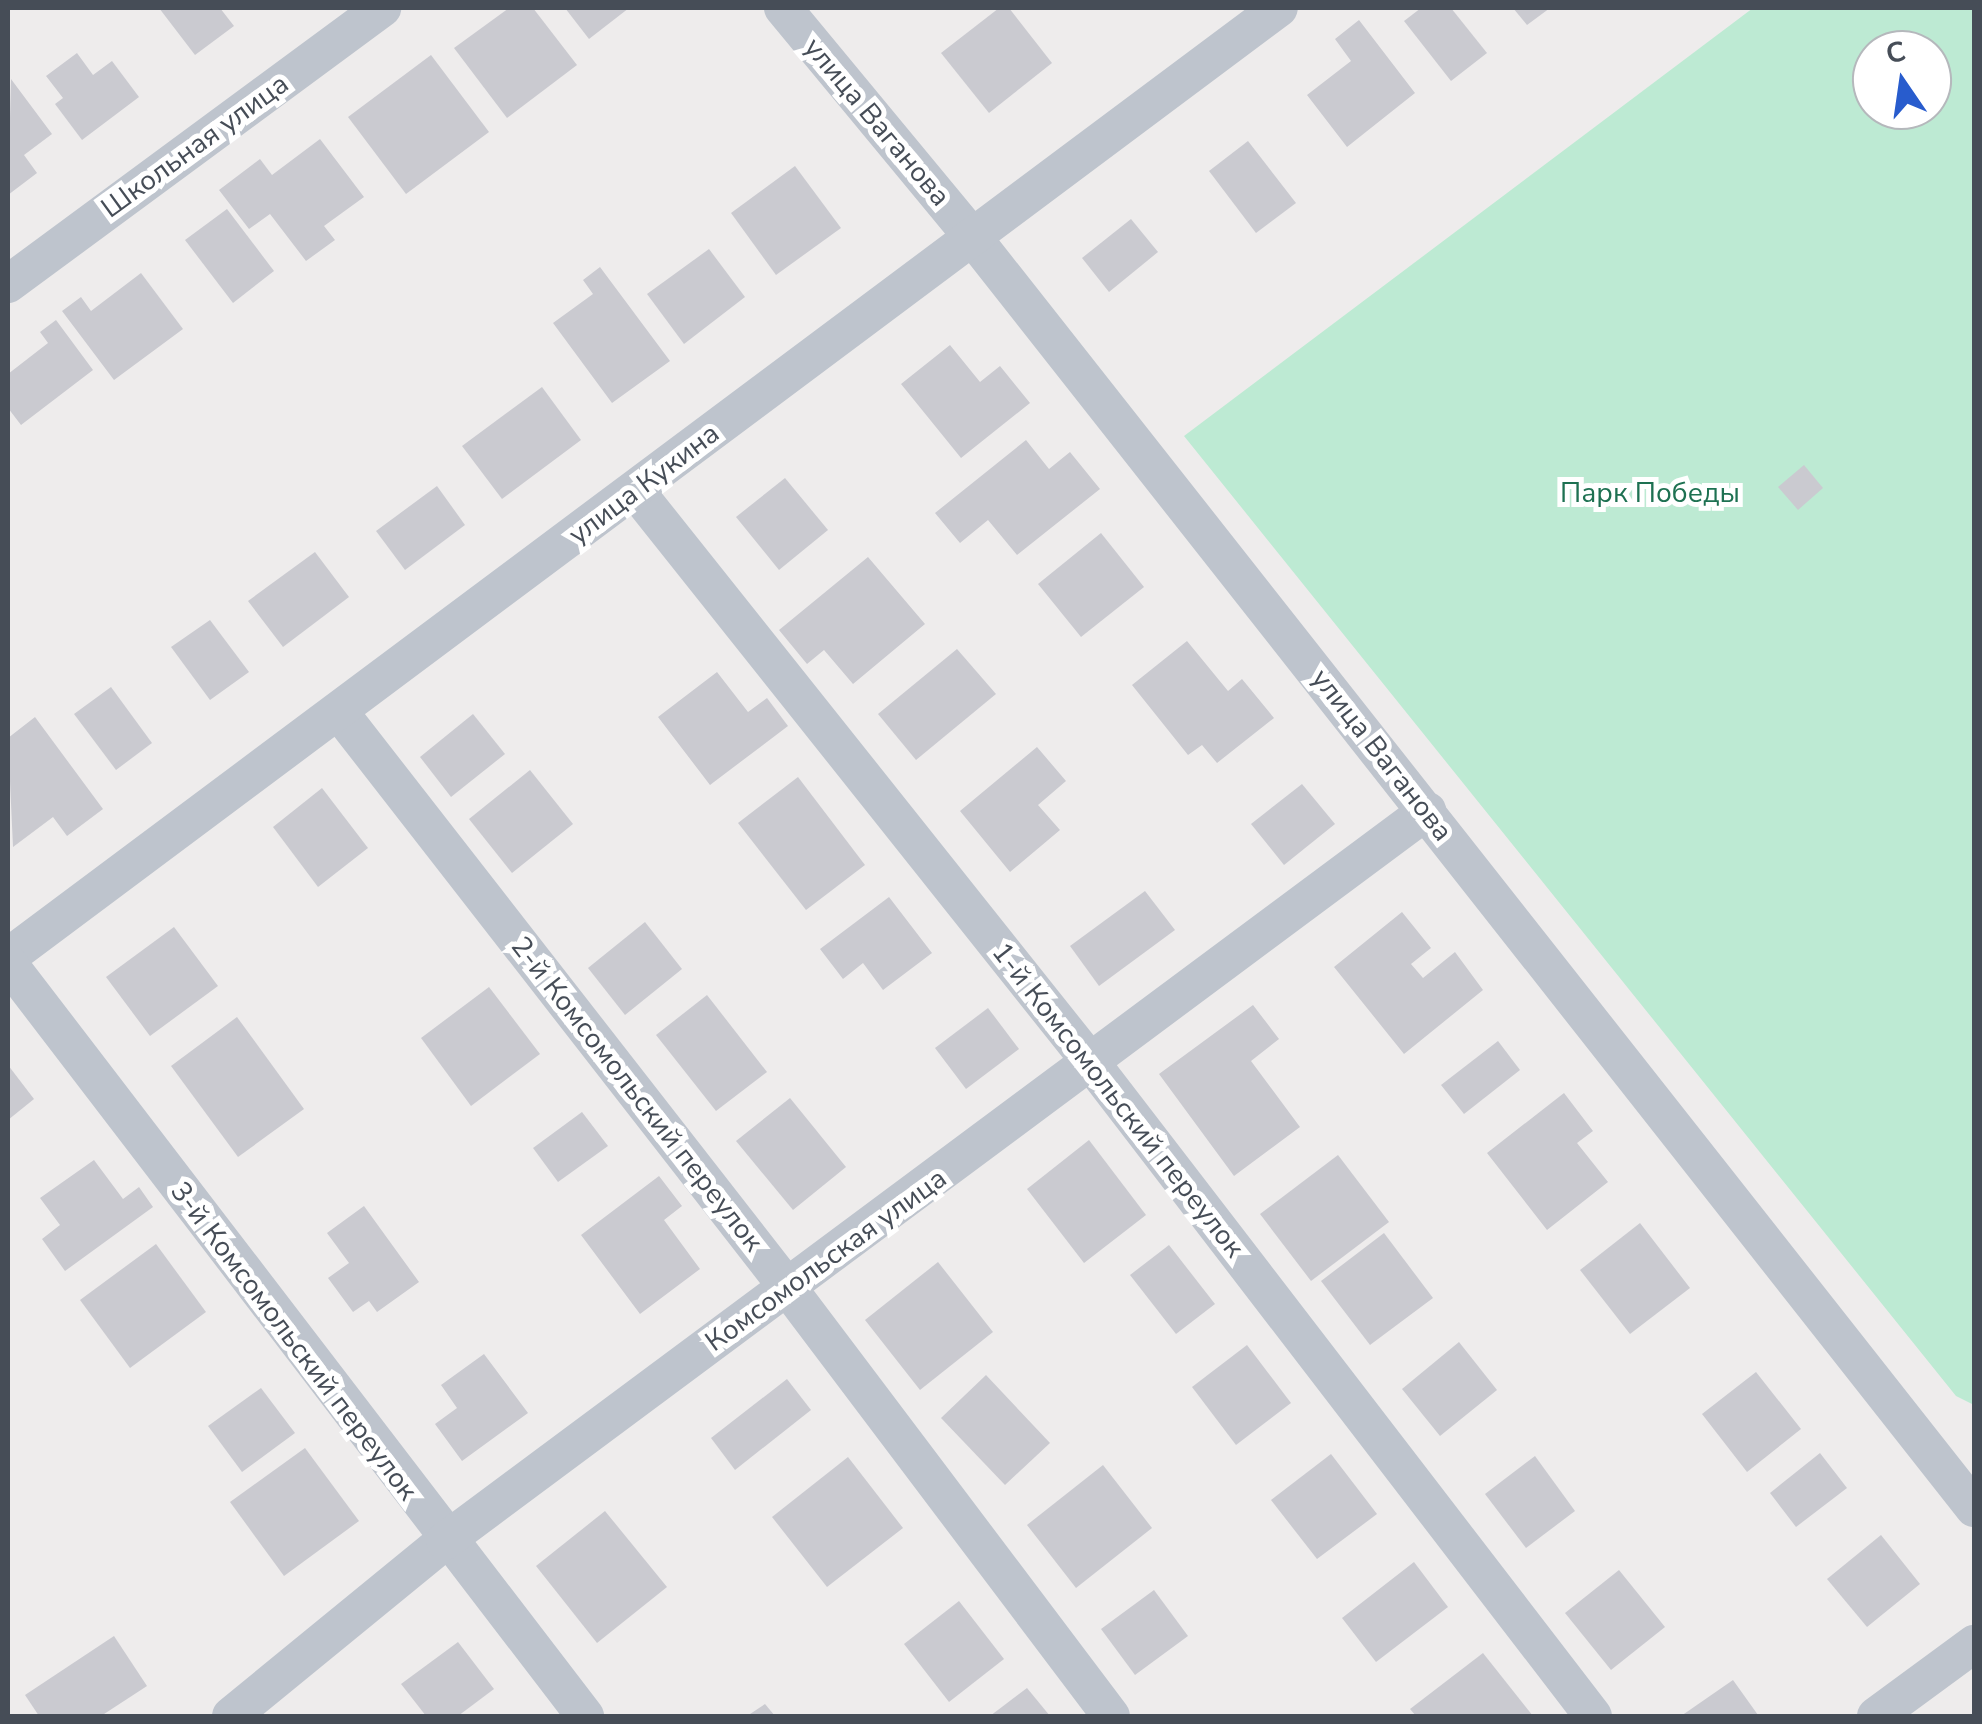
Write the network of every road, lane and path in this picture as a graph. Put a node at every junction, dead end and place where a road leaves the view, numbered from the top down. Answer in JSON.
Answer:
{"nodes":[{"id":1,"x":382,"y":8,"type":"edge"},
{"id":2,"x":782,"y":8,"type":"edge"},
{"id":3,"x":1279,"y":8,"type":"edge"},
{"id":4,"x":974,"y":240,"type":"junction"},
{"id":5,"x":8,"y":284,"type":"edge"},
{"id":6,"x":635,"y":490,"type":"junction"},
{"id":7,"x":340,"y":713,"type":"junction"},
{"id":8,"x":1428,"y":811,"type":"junction"},
{"id":9,"x":8,"y":960,"type":"edge"},
{"id":10,"x":1092,"y":1064,"type":"junction"},
{"id":11,"x":788,"y":1288,"type":"junction"},
{"id":12,"x":1974,"y":1508,"type":"edge"},
{"id":13,"x":445,"y":1541,"type":"junction"},
{"id":14,"x":1974,"y":1644,"type":"edge"},
{"id":15,"x":231,"y":1716,"type":"edge"},
{"id":16,"x":585,"y":1716,"type":"edge"},
{"id":17,"x":1111,"y":1716,"type":"edge"},
{"id":18,"x":1593,"y":1716,"type":"edge"},
{"id":19,"x":1876,"y":1716,"type":"edge"}],
"edges":[{"from":1,"to":5,"type":"street","name":"Школьная улица"},
{"from":2,"to":4,"type":"street","name":"улица Ваганова"},
{"from":3,"to":4,"type":"street","name":"улица Кукина"},
{"from":4,"to":6,"type":"street","name":"улица Кукина"},
{"from":4,"to":8,"type":"street","name":"улица Ваганова"},
{"from":6,"to":7,"type":"street","name":"улица Кукина"},
{"from":6,"to":10,"type":"street","name":"1-й Комсомольский переулок"},
{"from":7,"to":9,"type":"street","name":"улица Кукина"},
{"from":7,"to":11,"type":"street","name":"2-й Комсомольский переулок"},
{"from":8,"to":10,"type":"street","name":"Комсомольская улица"},
{"from":8,"to":12,"type":"street","name":"улица Ваганова"},
{"from":9,"to":13,"type":"street","name":"3-й Комсомольский переулок"},
{"from":10,"to":11,"type":"street","name":"Комсомольская улица"},
{"from":10,"to":18,"type":"street","name":"1-й Комсомольский переулок"},
{"from":11,"to":13,"type":"street","name":"Комсомольская улица"},
{"from":11,"to":17,"type":"street","name":"2-й Комсомольский переулок"},
{"from":13,"to":15,"type":"street","name":"Комсомольская улица"},
{"from":13,"to":16,"type":"street","name":"3-й Комсомольский переулок"},
{"from":14,"to":19,"type":"street"}]}
